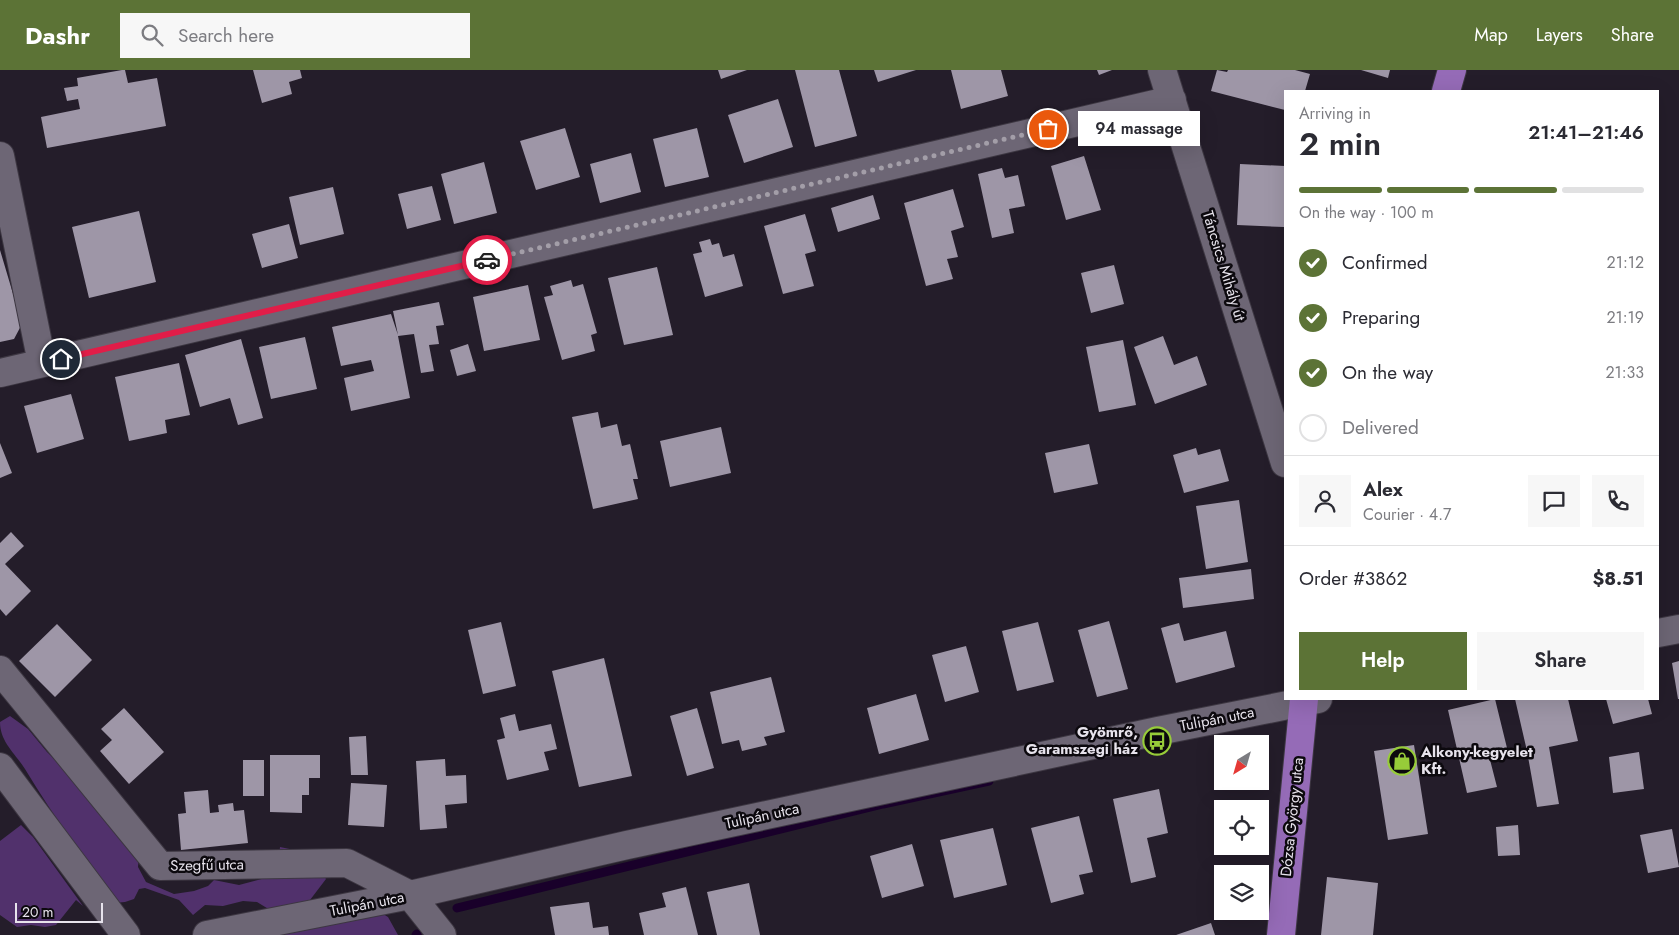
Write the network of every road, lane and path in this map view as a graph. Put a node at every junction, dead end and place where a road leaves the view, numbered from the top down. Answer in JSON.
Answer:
{"nodes":[{"id":1,"x":1162,"y":70,"type":"edge"},
{"id":2,"x":1452,"y":70,"type":"edge"},
{"id":3,"x":1446,"y":90,"type":"edge"},
{"id":4,"x":1172,"y":100,"type":"junction"},
{"id":5,"x":0,"y":156,"type":"edge"},
{"id":6,"x":42,"y":363,"type":"junction"},
{"id":7,"x":0,"y":373,"type":"edge"},
{"id":8,"x":1284,"y":460,"type":"edge"},
{"id":9,"x":1679,"y":629,"type":"edge"},
{"id":10,"x":1659,"y":633,"type":"edge"},
{"id":11,"x":0,"y":670,"type":"edge"},
{"id":12,"x":1308,"y":700,"type":"edge"},
{"id":13,"x":0,"y":767,"type":"edge"},
{"id":14,"x":410,"y":895,"type":"junction"},
{"id":15,"x":126,"y":935,"type":"edge"},
{"id":16,"x":207,"y":935,"type":"edge"},
{"id":17,"x":442,"y":935,"type":"edge"},
{"id":18,"x":1281,"y":935,"type":"edge"}],
"edges":[{"from":1,"to":4,"type":"street","name":"Táncsics Mihály út"},
{"from":2,"to":3,"type":"main road"},
{"from":4,"to":6,"type":"street"},
{"from":4,"to":8,"type":"street","name":"Táncsics Mihály út"},
{"from":5,"to":6,"type":"street"},
{"from":6,"to":7,"type":"street"},
{"from":9,"to":10,"type":"street"},
{"from":11,"to":14,"type":"street","name":"Szegfű utca"},
{"from":12,"to":14,"type":"street","name":"Tulipán utca"},
{"from":12,"to":18,"type":"main road","name":"Dózsa György utca"},
{"from":13,"to":15,"type":"street"},
{"from":14,"to":16,"type":"street","name":"Tulipán utca"},
{"from":14,"to":17,"type":"street"}]}
